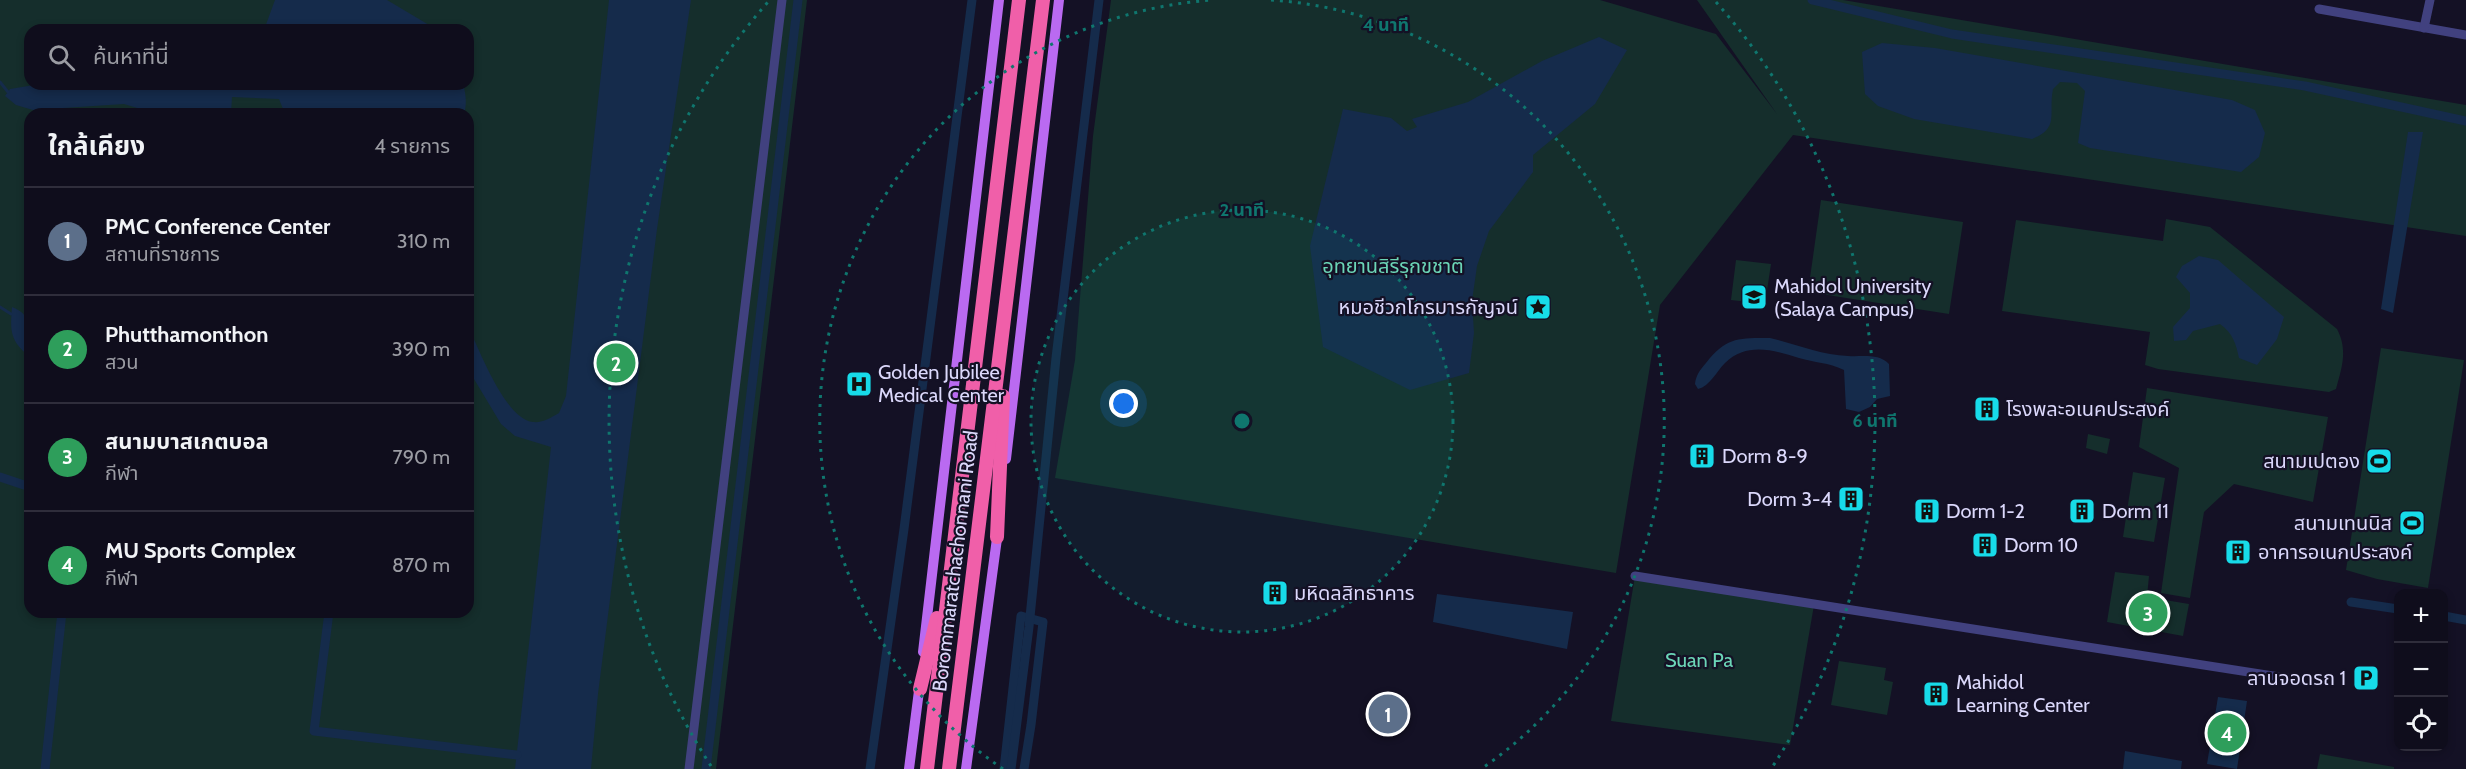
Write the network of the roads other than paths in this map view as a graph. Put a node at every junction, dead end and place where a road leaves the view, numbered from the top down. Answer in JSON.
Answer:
{"nodes":[{"id":1,"x":782,"y":0,"type":"edge"},
{"id":2,"x":999,"y":0,"type":"edge"},
{"id":3,"x":1019,"y":0,"type":"edge"},
{"id":4,"x":1043,"y":0,"type":"edge"},
{"id":5,"x":1059,"y":0,"type":"edge"},
{"id":6,"x":2430,"y":0,"type":"edge"},
{"id":7,"x":2319,"y":9,"type":"dead end"},
{"id":8,"x":2424,"y":28,"type":"junction"},
{"id":9,"x":2466,"y":35,"type":"edge"},
{"id":10,"x":1008,"y":292,"type":"junction"},
{"id":11,"x":958,"y":510,"type":"junction"},
{"id":12,"x":997,"y":537,"type":"junction"},
{"id":13,"x":1635,"y":576,"type":"dead end"},
{"id":14,"x":2299,"y":680,"type":"dead end"},
{"id":15,"x":920,"y":689,"type":"junction"},
{"id":16,"x":689,"y":769,"type":"edge"},
{"id":17,"x":909,"y":769,"type":"edge"},
{"id":18,"x":927,"y":769,"type":"edge"},
{"id":19,"x":950,"y":769,"type":"edge"},
{"id":20,"x":966,"y":769,"type":"edge"}],
"edges":[{"from":1,"to":16,"type":"street"},
{"from":2,"to":15,"type":"main road"},
{"from":3,"to":11,"type":"highway","name":"Borommaratchachonnani Road"},
{"from":4,"to":10,"type":"highway","name":"Borommaratchachonnani Road"},
{"from":5,"to":12,"type":"main road"},
{"from":6,"to":8,"type":"street"},
{"from":7,"to":8,"type":"street"},
{"from":8,"to":9,"type":"street"},
{"from":10,"to":12,"type":"highway"},
{"from":10,"to":19,"type":"highway","name":"Borommaratchachonnani Road"},
{"from":11,"to":15,"type":"highway"},
{"from":11,"to":18,"type":"highway","name":"Borommaratchachonnani Road"},
{"from":12,"to":20,"type":"main road"},
{"from":13,"to":14,"type":"street"},
{"from":15,"to":17,"type":"main road"}]}
